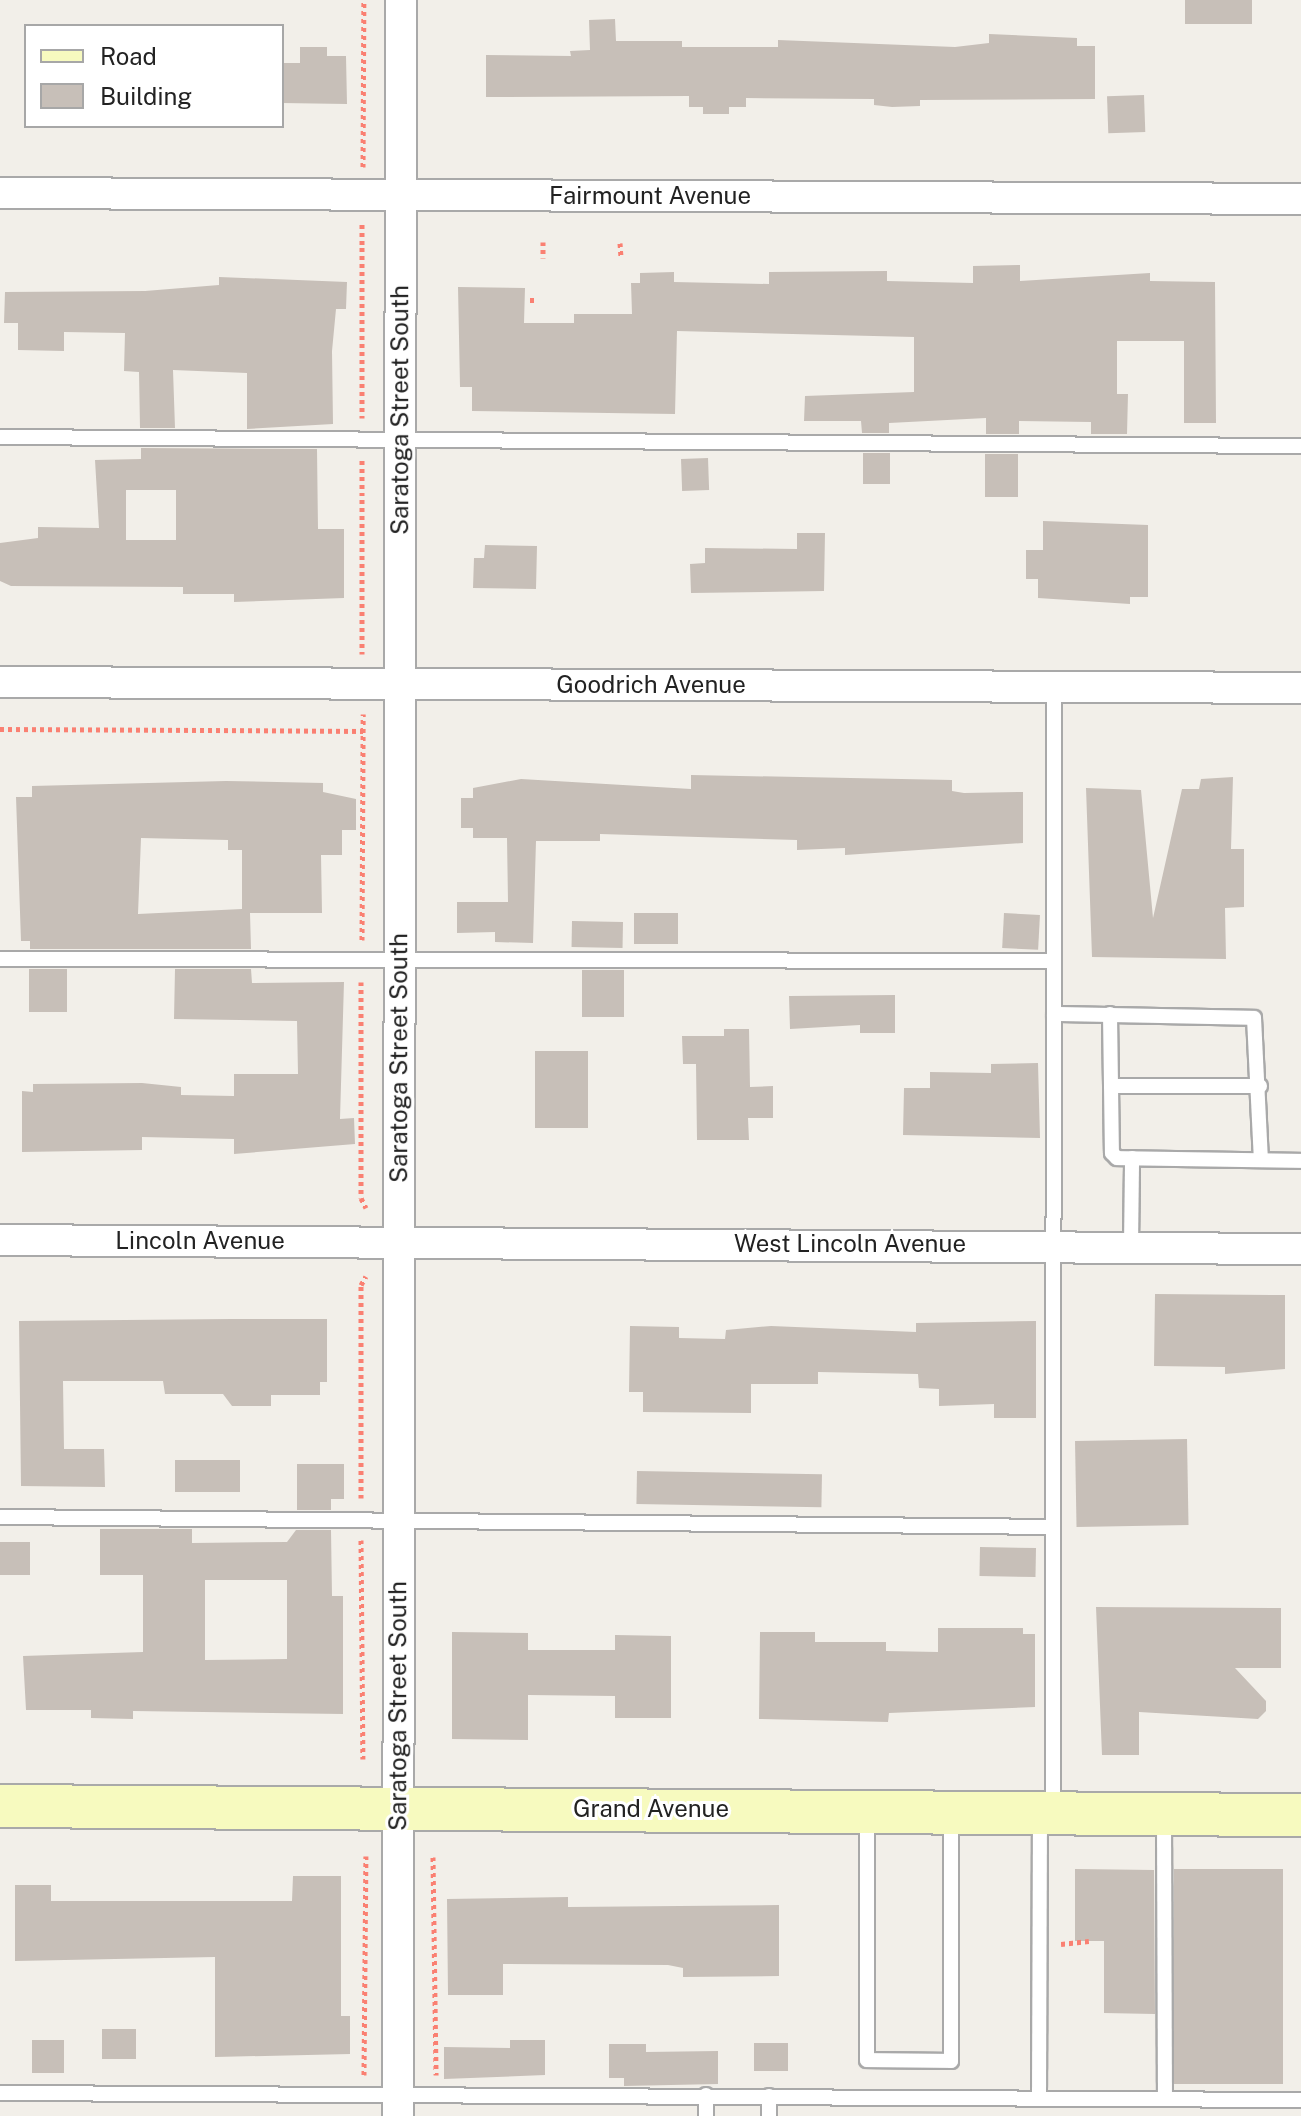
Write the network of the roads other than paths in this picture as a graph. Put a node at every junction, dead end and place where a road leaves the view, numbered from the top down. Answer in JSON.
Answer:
{"nodes":[{"id":1,"x":401,"y":0,"type":"edge"},
{"id":2,"x":0,"y":193,"type":"edge"},
{"id":3,"x":401,"y":195,"type":"junction"},
{"id":4,"x":1301,"y":199,"type":"edge"},
{"id":5,"x":0,"y":437,"type":"edge"},
{"id":6,"x":400,"y":439,"type":"junction"},
{"id":7,"x":1301,"y":446,"type":"edge"},
{"id":8,"x":0,"y":682,"type":"edge"},
{"id":9,"x":400,"y":684,"type":"junction"},
{"id":10,"x":1054,"y":687,"type":"junction"},
{"id":11,"x":1301,"y":688,"type":"edge"},
{"id":12,"x":0,"y":959,"type":"edge"},
{"id":13,"x":400,"y":961,"type":"junction"},
{"id":14,"x":1053,"y":961,"type":"junction"},
{"id":15,"x":1054,"y":1014,"type":"junction"},
{"id":16,"x":1110,"y":1014,"type":"junction"},
{"id":17,"x":1111,"y":1086,"type":"junction"},
{"id":18,"x":1260,"y":1086,"type":"junction"},
{"id":19,"x":1132,"y":1158,"type":"junction"},
{"id":20,"x":1261,"y":1160,"type":"junction"},
{"id":21,"x":1301,"y":1161,"type":"edge"},
{"id":22,"x":0,"y":1240,"type":"edge"},
{"id":23,"x":399,"y":1242,"type":"junction"},
{"id":24,"x":1054,"y":1245,"type":"junction"},
{"id":25,"x":1131,"y":1246,"type":"junction"},
{"id":26,"x":1301,"y":1249,"type":"edge"},
{"id":27,"x":0,"y":1517,"type":"edge"},
{"id":28,"x":399,"y":1521,"type":"junction"},
{"id":29,"x":1053,"y":1527,"type":"junction"},
{"id":30,"x":0,"y":1806,"type":"edge"},
{"id":31,"x":398,"y":1809,"type":"junction"},
{"id":32,"x":867,"y":1810,"type":"junction"},
{"id":33,"x":951,"y":1811,"type":"junction"},
{"id":34,"x":1047,"y":1811,"type":"junction"},
{"id":35,"x":1164,"y":1813,"type":"junction"},
{"id":36,"x":1301,"y":1815,"type":"edge"},
{"id":37,"x":0,"y":2093,"type":"edge"},
{"id":38,"x":706,"y":2095,"type":"junction"},
{"id":39,"x":769,"y":2096,"type":"junction"},
{"id":40,"x":1039,"y":2097,"type":"junction"},
{"id":41,"x":1165,"y":2099,"type":"junction"},
{"id":42,"x":1301,"y":2100,"type":"edge"},
{"id":43,"x":398,"y":2104,"type":"edge"},
{"id":44,"x":706,"y":2116,"type":"edge"},
{"id":45,"x":769,"y":2116,"type":"edge"}],
"edges":[{"from":1,"to":3,"type":"street","name":"Saratoga Street South"},
{"from":2,"to":3,"type":"street","name":"Fairmount Avenue"},
{"from":3,"to":4,"type":"street","name":"Fairmount Avenue"},
{"from":3,"to":6,"type":"street","name":"Saratoga Street South"},
{"from":5,"to":6,"type":"lane"},
{"from":6,"to":7,"type":"lane"},
{"from":6,"to":9,"type":"street","name":"Saratoga Street South"},
{"from":8,"to":9,"type":"street","name":"Goodrich Avenue"},
{"from":9,"to":10,"type":"street","name":"Goodrich Avenue"},
{"from":9,"to":13,"type":"street","name":"Saratoga Street South"},
{"from":10,"to":11,"type":"street","name":"Goodrich Avenue"},
{"from":10,"to":14,"type":"lane"},
{"from":12,"to":13,"type":"lane"},
{"from":13,"to":14,"type":"lane"},
{"from":13,"to":23,"type":"street","name":"Saratoga Street South"},
{"from":14,"to":15,"type":"lane"},
{"from":15,"to":16,"type":"lane"},
{"from":15,"to":24,"type":"lane"},
{"from":16,"to":17,"type":"lane"},
{"from":16,"to":18,"type":"lane"},
{"from":17,"to":18,"type":"lane"},
{"from":17,"to":19,"type":"lane"},
{"from":18,"to":20,"type":"lane"},
{"from":19,"to":20,"type":"lane"},
{"from":19,"to":25,"type":"lane"},
{"from":20,"to":21,"type":"lane"},
{"from":22,"to":23,"type":"street","name":"Lincoln Avenue"},
{"from":23,"to":24,"type":"street","name":"West Lincoln Avenue"},
{"from":23,"to":28,"type":"street","name":"Saratoga Street South"},
{"from":24,"to":25,"type":"street","name":"West Lincoln Avenue"},
{"from":24,"to":29,"type":"lane"},
{"from":25,"to":26,"type":"street","name":"West Lincoln Avenue"},
{"from":27,"to":28,"type":"lane"},
{"from":28,"to":29,"type":"lane"},
{"from":28,"to":31,"type":"street","name":"Saratoga Street South"},
{"from":29,"to":34,"type":"lane"},
{"from":30,"to":31,"type":"main road","name":"Grand Avenue"},
{"from":31,"to":32,"type":"main road","name":"Grand Avenue"},
{"from":31,"to":43,"type":"street","name":"Saratoga Street South"},
{"from":32,"to":33,"type":"main road","name":"Grand Avenue"},
{"from":32,"to":33,"type":"lane"},
{"from":33,"to":34,"type":"main road","name":"Grand Avenue"},
{"from":34,"to":35,"type":"main road","name":"Grand Avenue"},
{"from":34,"to":40,"type":"lane"},
{"from":35,"to":36,"type":"main road","name":"Grand Avenue"},
{"from":35,"to":41,"type":"lane"},
{"from":37,"to":43,"type":"lane"},
{"from":38,"to":39,"type":"lane"},
{"from":38,"to":43,"type":"lane"},
{"from":38,"to":44,"type":"lane"},
{"from":39,"to":40,"type":"lane"},
{"from":39,"to":45,"type":"lane"},
{"from":40,"to":41,"type":"lane"},
{"from":41,"to":42,"type":"lane"}]}
